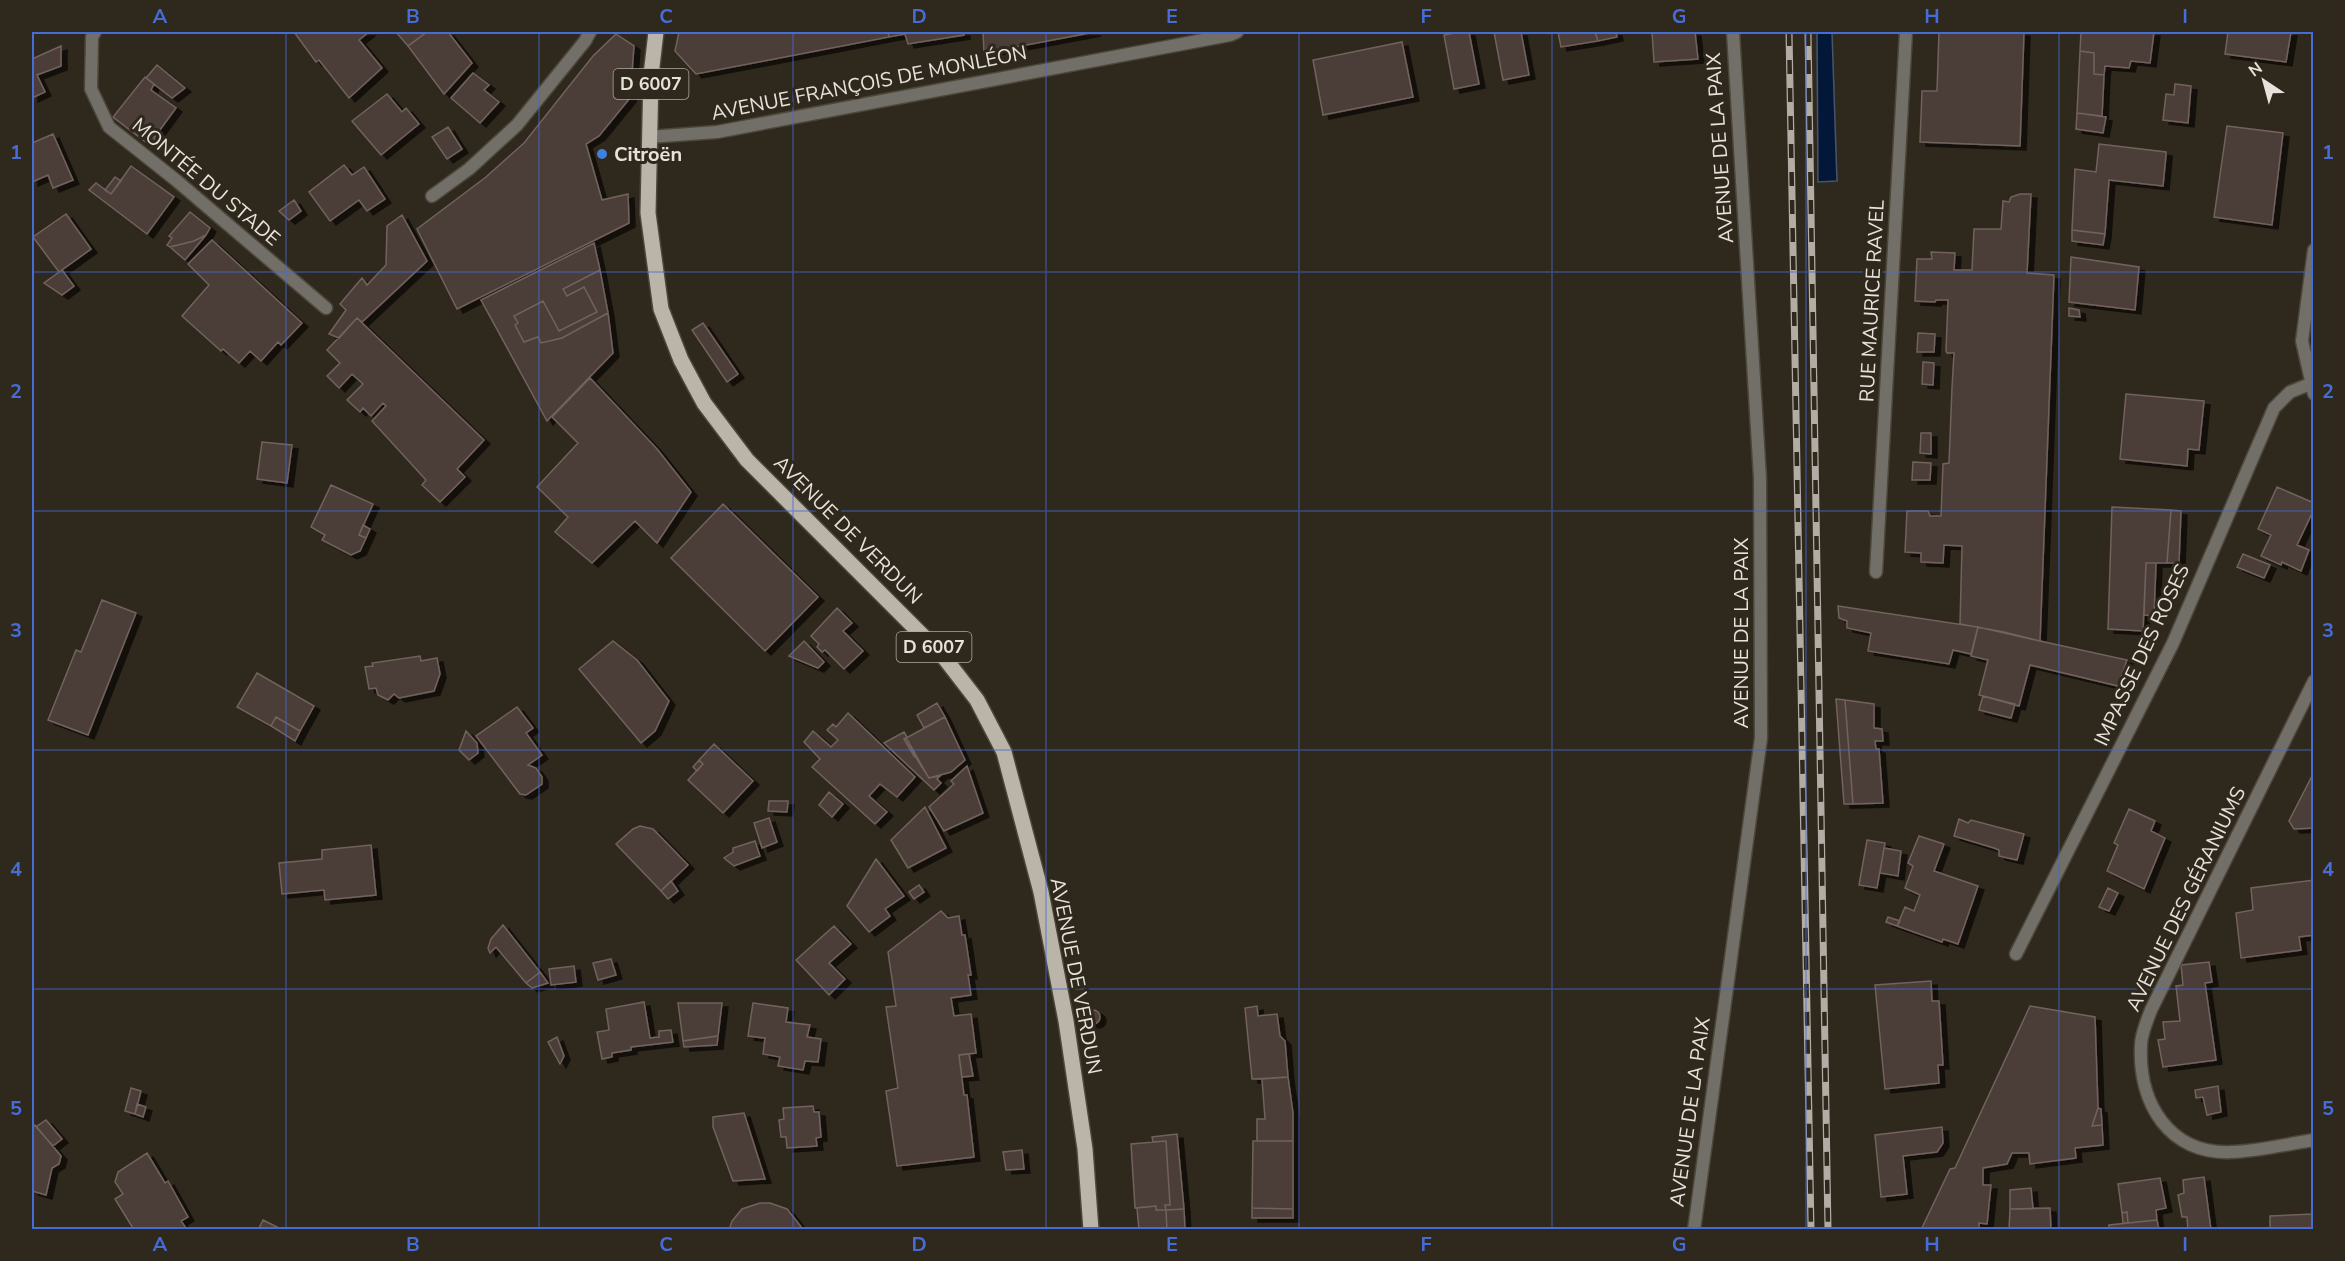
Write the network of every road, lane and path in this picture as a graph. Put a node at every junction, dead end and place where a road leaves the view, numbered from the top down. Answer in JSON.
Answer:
{"nodes":[{"id":1,"x":95,"y":32,"type":"edge"},
{"id":2,"x":590,"y":32,"type":"edge"},
{"id":3,"x":657,"y":32,"type":"edge"},
{"id":4,"x":1237,"y":32,"type":"edge"},
{"id":5,"x":1733,"y":32,"type":"edge"},
{"id":6,"x":1906,"y":32,"type":"edge"},
{"id":7,"x":649,"y":137,"type":"junction"},
{"id":8,"x":432,"y":196,"type":"dead end"},
{"id":9,"x":2313,"y":250,"type":"edge"},
{"id":10,"x":326,"y":308,"type":"dead end"},
{"id":11,"x":2312,"y":389,"type":"edge"},
{"id":12,"x":1876,"y":572,"type":"dead end"},
{"id":13,"x":2313,"y":681,"type":"edge"},
{"id":14,"x":2016,"y":954,"type":"dead end"},
{"id":15,"x":2313,"y":1140,"type":"edge"},
{"id":16,"x":1091,"y":1230,"type":"edge"},
{"id":17,"x":1694,"y":1230,"type":"edge"}],
"edges":[{"from":1,"to":10,"type":"street","name":"MONTÉE DU STADE"},
{"from":2,"to":8,"type":"street"},
{"from":3,"to":7,"type":"main road","number":"D 6007"},
{"from":4,"to":7,"type":"street","name":"AVENUE FRANÇOIS DE MONLÉON"},
{"from":5,"to":17,"type":"street","name":"AVENUE DE LA PAIX"},
{"from":6,"to":12,"type":"street","name":"RUE MAURICE RAVEL"},
{"from":7,"to":16,"type":"main road","name":"AVENUE DE VERDUN","number":"D 6007"},
{"from":9,"to":11,"type":"street"},
{"from":11,"to":14,"type":"street","name":"IMPASSE DES ROSES"},
{"from":13,"to":15,"type":"street","name":"AVENUE DES GÉRANIUMS"}]}
